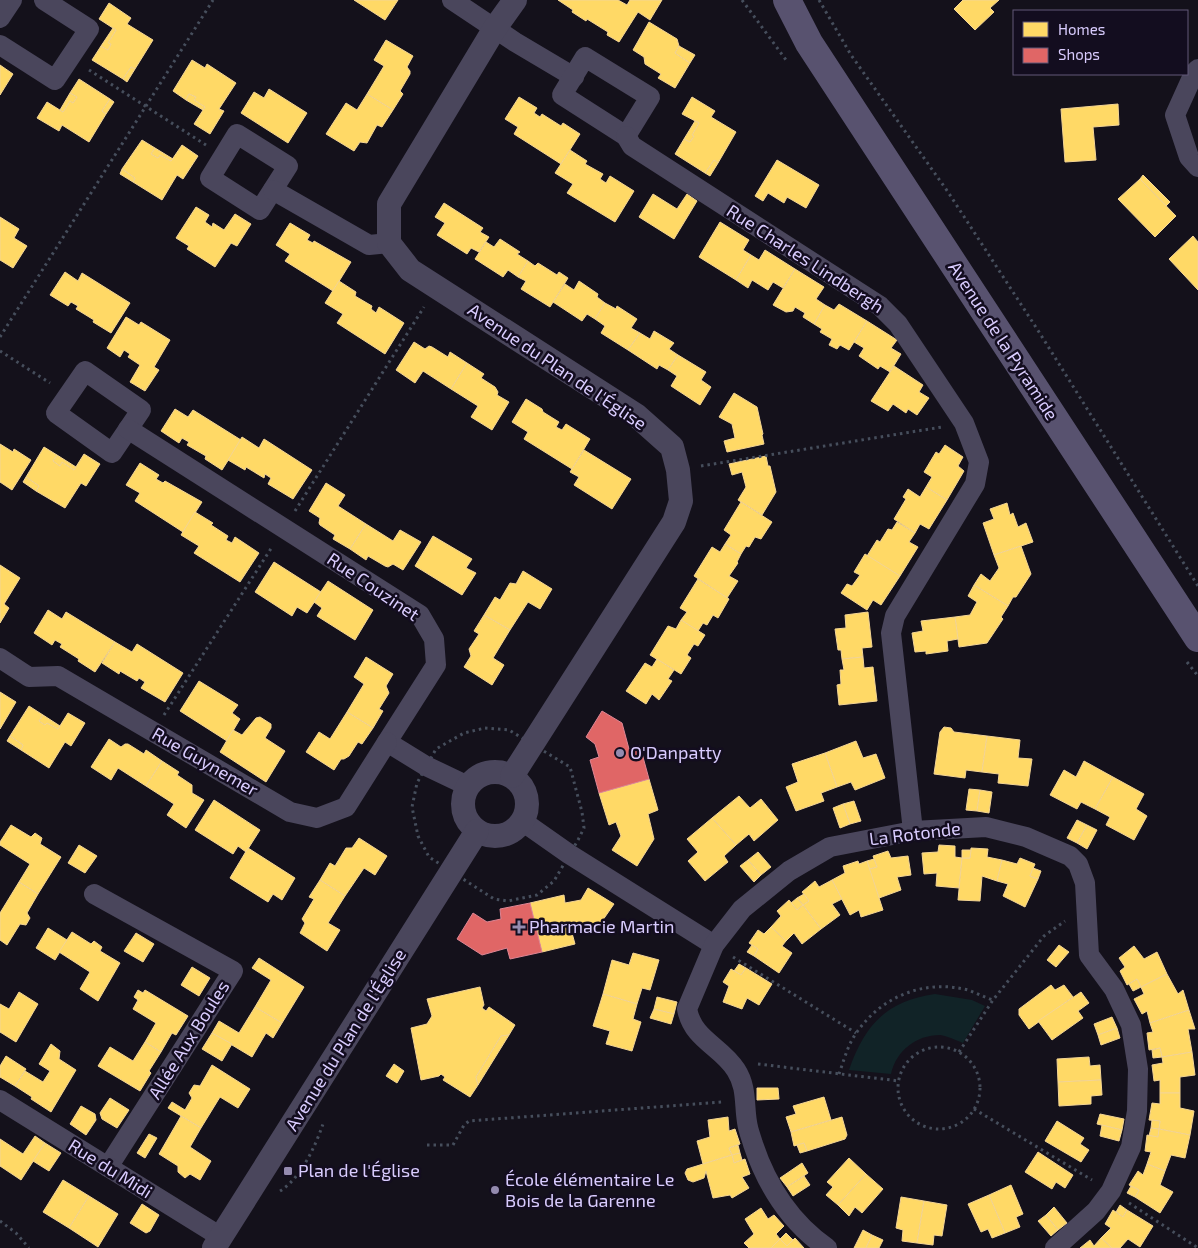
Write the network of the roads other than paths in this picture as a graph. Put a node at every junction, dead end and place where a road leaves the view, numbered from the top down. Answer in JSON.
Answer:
{"nodes":[{"id":1,"x":44,"y":0,"type":"edge"},
{"id":2,"x":452,"y":0,"type":"edge"},
{"id":3,"x":515,"y":0,"type":"edge"},
{"id":4,"x":772,"y":0,"type":"edge"},
{"id":5,"x":787,"y":0,"type":"edge"},
{"id":6,"x":495,"y":28,"type":"junction"},
{"id":7,"x":809,"y":44,"type":"junction"},
{"id":8,"x":0,"y":45,"type":"edge"},
{"id":9,"x":1198,"y":69,"type":"edge"},
{"id":10,"x":574,"y":77,"type":"junction"},
{"id":11,"x":626,"y":136,"type":"junction"},
{"id":12,"x":1198,"y":168,"type":"edge"},
{"id":13,"x":273,"y":190,"type":"junction"},
{"id":14,"x":389,"y":244,"type":"junction"},
{"id":15,"x":128,"y":429,"type":"junction"},
{"id":16,"x":1198,"y":638,"type":"edge"},
{"id":17,"x":0,"y":658,"type":"edge"},
{"id":18,"x":387,"y":742,"type":"junction"},
{"id":19,"x":512,"y":776,"type":"junction"},
{"id":20,"x":468,"y":786,"type":"junction"},
{"id":21,"x":522,"y":821,"type":"junction"},
{"id":22,"x":477,"y":831,"type":"junction"},
{"id":23,"x":913,"y":831,"type":"junction"},
{"id":24,"x":94,"y":894,"type":"dead end"},
{"id":25,"x":714,"y":945,"type":"junction"},
{"id":26,"x":0,"y":1100,"type":"edge"},
{"id":27,"x":108,"y":1167,"type":"junction"},
{"id":28,"x":218,"y":1242,"type":"edge"},
{"id":29,"x":827,"y":1248,"type":"edge"},
{"id":30,"x":1055,"y":1248,"type":"edge"}],
"edges":[{"from":1,"to":8,"type":"street"},
{"from":2,"to":6,"type":"street"},
{"from":3,"to":6,"type":"street"},
{"from":4,"to":7,"type":"main road","name":"Avenue de la Pyramide"},
{"from":5,"to":7,"type":"main road","name":"Avenue de la Pyramide"},
{"from":6,"to":10,"type":"street"},
{"from":6,"to":14,"type":"street"},
{"from":7,"to":16,"type":"main road","name":"Avenue de la Pyramide"},
{"from":9,"to":12,"type":"street"},
{"from":10,"to":11,"type":"street","name":"Rue Charles Lindbergh"},
{"from":10,"to":11,"type":"street","name":"Rue Charles Lindbergh"},
{"from":11,"to":23,"type":"street","name":"Rue Charles Lindbergh"},
{"from":13,"to":13,"type":"street"},
{"from":13,"to":14,"type":"street"},
{"from":14,"to":19,"type":"street","name":"Avenue du Plan de l'Église"},
{"from":15,"to":15,"type":"street"},
{"from":15,"to":18,"type":"street","name":"Rue Couzinet"},
{"from":17,"to":18,"type":"street","name":"Rue Guynemer"},
{"from":18,"to":20,"type":"street"},
{"from":19,"to":20,"type":"street"},
{"from":19,"to":21,"type":"street"},
{"from":20,"to":22,"type":"street"},
{"from":21,"to":22,"type":"street"},
{"from":21,"to":25,"type":"street"},
{"from":22,"to":28,"type":"street","name":"Avenue du Plan de l'Église"},
{"from":23,"to":25,"type":"street","name":"La Rotonde"},
{"from":23,"to":30,"type":"street","name":"La Rotonde"},
{"from":24,"to":27,"type":"street","name":"Allée Aux Boules"},
{"from":25,"to":29,"type":"street","name":"La Rotonde"},
{"from":26,"to":27,"type":"street","name":"Rue du Midi"},
{"from":27,"to":28,"type":"street","name":"Rue du Midi"}]}
